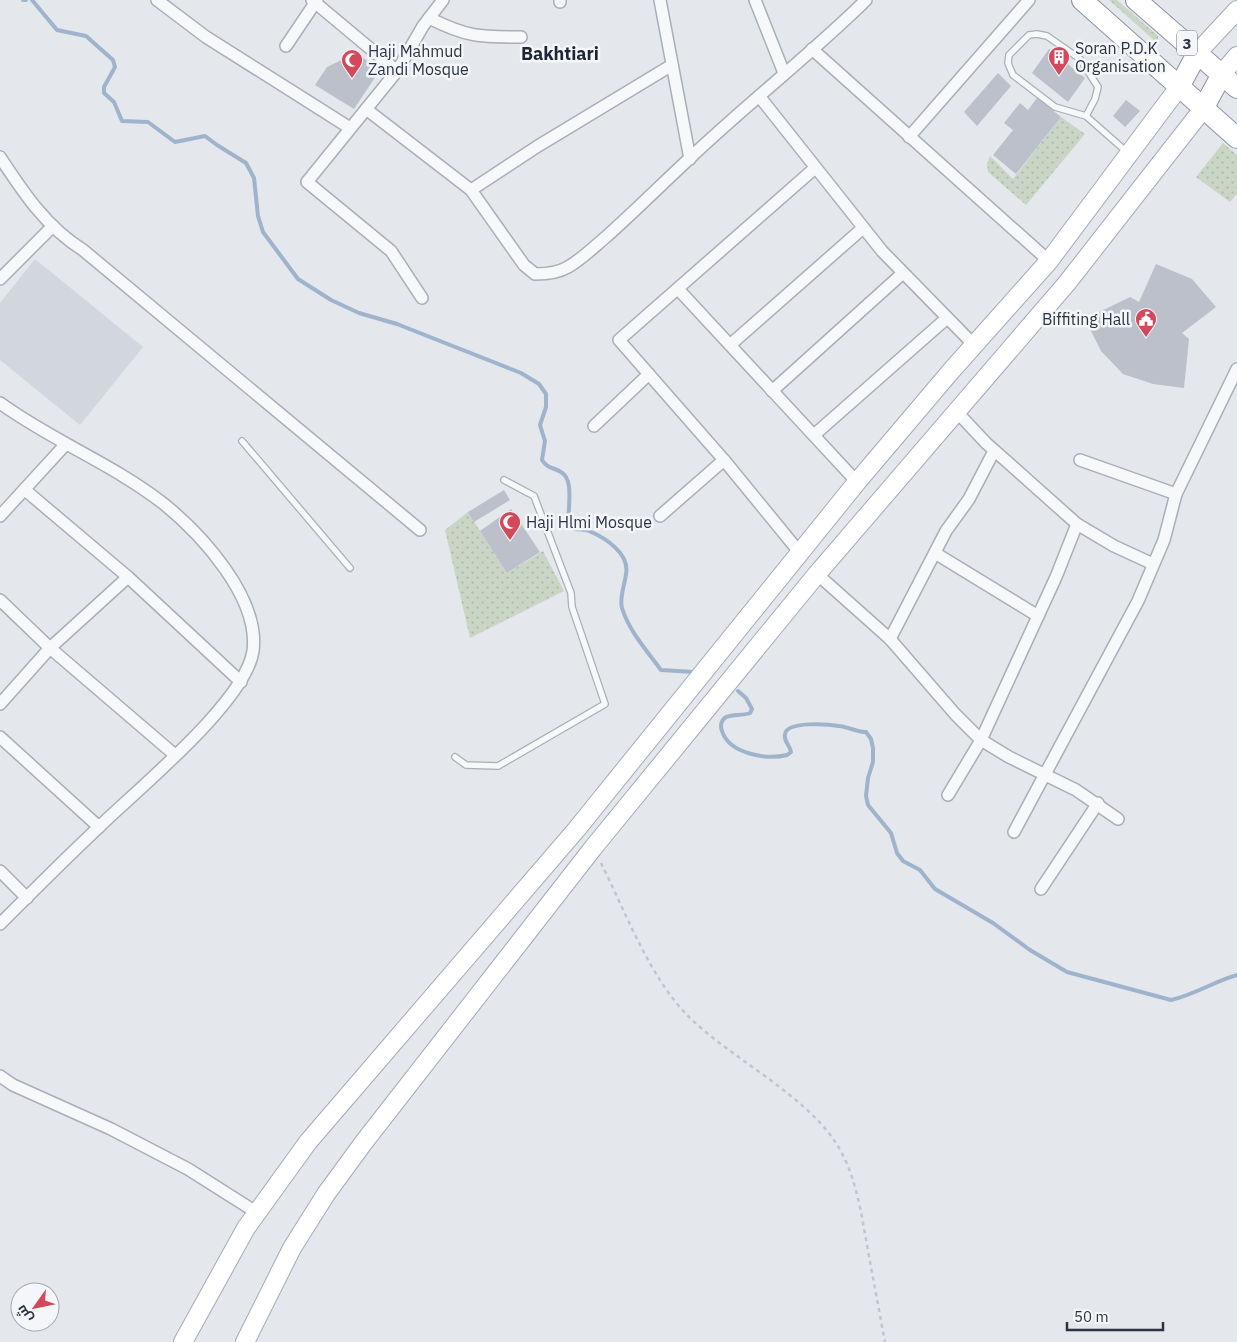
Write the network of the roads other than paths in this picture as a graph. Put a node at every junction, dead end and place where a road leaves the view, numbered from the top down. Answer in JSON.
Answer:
{"nodes":[{"id":1,"x":157,"y":0,"type":"edge"},
{"id":2,"x":443,"y":0,"type":"edge"},
{"id":3,"x":669,"y":0,"type":"edge"},
{"id":4,"x":755,"y":0,"type":"edge"},
{"id":5,"x":866,"y":0,"type":"edge"},
{"id":6,"x":1028,"y":0,"type":"edge"},
{"id":7,"x":1082,"y":0,"type":"edge"},
{"id":8,"x":1136,"y":0,"type":"edge"},
{"id":9,"x":314,"y":1,"type":"edge"},
{"id":10,"x":661,"y":5,"type":"edge"},
{"id":11,"x":1237,"y":10,"type":"edge"},
{"id":12,"x":429,"y":18,"type":"junction"},
{"id":13,"x":521,"y":37,"type":"dead end"},
{"id":14,"x":286,"y":46,"type":"dead end"},
{"id":15,"x":812,"y":49,"type":"junction"},
{"id":16,"x":1198,"y":52,"type":"junction"},
{"id":17,"x":1237,"y":56,"type":"edge"},
{"id":18,"x":672,"y":65,"type":"junction"},
{"id":19,"x":396,"y":71,"type":"junction"},
{"id":20,"x":784,"y":73,"type":"junction"},
{"id":21,"x":1222,"y":74,"type":"junction"},
{"id":22,"x":1179,"y":87,"type":"junction"},
{"id":23,"x":1237,"y":88,"type":"edge"},
{"id":24,"x":759,"y":96,"type":"junction"},
{"id":25,"x":1203,"y":108,"type":"junction"},
{"id":26,"x":366,"y":109,"type":"junction"},
{"id":27,"x":1086,"y":116,"type":"junction"},
{"id":28,"x":350,"y":128,"type":"junction"},
{"id":29,"x":909,"y":137,"type":"junction"},
{"id":30,"x":1237,"y":138,"type":"edge"},
{"id":31,"x":1130,"y":154,"type":"junction"},
{"id":32,"x":690,"y":159,"type":"junction"},
{"id":33,"x":2,"y":164,"type":"edge"},
{"id":34,"x":816,"y":168,"type":"junction"},
{"id":35,"x":472,"y":190,"type":"junction"},
{"id":36,"x":53,"y":226,"type":"junction"},
{"id":37,"x":863,"y":228,"type":"junction"},
{"id":38,"x":1048,"y":261,"type":"junction"},
{"id":39,"x":903,"y":273,"type":"junction"},
{"id":40,"x":0,"y":278,"type":"edge"},
{"id":41,"x":678,"y":288,"type":"junction"},
{"id":42,"x":422,"y":298,"type":"dead end"},
{"id":43,"x":947,"y":318,"type":"junction"},
{"id":44,"x":730,"y":344,"type":"junction"},
{"id":45,"x":974,"y":345,"type":"junction"},
{"id":46,"x":1237,"y":369,"type":"edge"},
{"id":47,"x":649,"y":374,"type":"junction"},
{"id":48,"x":772,"y":391,"type":"junction"},
{"id":49,"x":0,"y":403,"type":"edge"},
{"id":50,"x":957,"y":412,"type":"junction"},
{"id":51,"x":594,"y":426,"type":"dead end"},
{"id":52,"x":814,"y":435,"type":"junction"},
{"id":53,"x":242,"y":441,"type":"dead end"},
{"id":54,"x":65,"y":445,"type":"junction"},
{"id":55,"x":994,"y":450,"type":"junction"},
{"id":56,"x":724,"y":460,"type":"junction"},
{"id":57,"x":1080,"y":460,"type":"dead end"},
{"id":58,"x":504,"y":480,"type":"dead end"},
{"id":59,"x":857,"y":482,"type":"junction"},
{"id":60,"x":25,"y":490,"type":"junction"},
{"id":61,"x":1176,"y":494,"type":"junction"},
{"id":62,"x":0,"y":516,"type":"edge"},
{"id":63,"x":660,"y":516,"type":"dead end"},
{"id":64,"x":1077,"y":524,"type":"junction"},
{"id":65,"x":420,"y":530,"type":"dead end"},
{"id":66,"x":800,"y":552,"type":"junction"},
{"id":67,"x":934,"y":553,"type":"junction"},
{"id":68,"x":1154,"y":564,"type":"junction"},
{"id":69,"x":350,"y":568,"type":"dead end"},
{"id":70,"x":817,"y":574,"type":"junction"},
{"id":71,"x":128,"y":577,"type":"junction"},
{"id":72,"x":0,"y":600,"type":"edge"},
{"id":73,"x":1038,"y":616,"type":"junction"},
{"id":74,"x":890,"y":639,"type":"junction"},
{"id":75,"x":50,"y":648,"type":"junction"},
{"id":76,"x":240,"y":682,"type":"junction"},
{"id":77,"x":0,"y":704,"type":"edge"},
{"id":78,"x":0,"y":737,"type":"edge"},
{"id":79,"x":981,"y":740,"type":"junction"},
{"id":80,"x":175,"y":755,"type":"junction"},
{"id":81,"x":455,"y":757,"type":"dead end"},
{"id":82,"x":1046,"y":773,"type":"junction"},
{"id":83,"x":948,"y":794,"type":"dead end"},
{"id":84,"x":1098,"y":803,"type":"junction"},
{"id":85,"x":1118,"y":819,"type":"dead end"},
{"id":86,"x":99,"y":827,"type":"junction"},
{"id":87,"x":576,"y":830,"type":"junction"},
{"id":88,"x":1014,"y":832,"type":"dead end"},
{"id":89,"x":593,"y":848,"type":"junction"},
{"id":90,"x":0,"y":870,"type":"edge"},
{"id":91,"x":1041,"y":888,"type":"dead end"},
{"id":92,"x":27,"y":898,"type":"junction"},
{"id":93,"x":0,"y":924,"type":"edge"},
{"id":94,"x":0,"y":1076,"type":"edge"},
{"id":95,"x":256,"y":1212,"type":"junction"},
{"id":96,"x":183,"y":1342,"type":"edge"},
{"id":97,"x":245,"y":1342,"type":"edge"}],
"edges":[{"from":1,"to":28,"type":"street"},
{"from":2,"to":12,"type":"street"},
{"from":3,"to":10,"type":"street"},
{"from":4,"to":20,"type":"street"},
{"from":5,"to":15,"type":"street"},
{"from":6,"to":29,"type":"street"},
{"from":7,"to":22,"type":"highway","number":"3"},
{"from":8,"to":16,"type":"highway","number":"3"},
{"from":9,"to":14,"type":"street"},
{"from":9,"to":19,"type":"street"},
{"from":10,"to":18,"type":"street"},
{"from":11,"to":16,"type":"main road"},
{"from":12,"to":13,"type":"street"},
{"from":12,"to":19,"type":"street"},
{"from":15,"to":20,"type":"street"},
{"from":15,"to":29,"type":"street"},
{"from":16,"to":21,"type":"highway","number":"3"},
{"from":16,"to":22,"type":"highway"},
{"from":17,"to":21,"type":"main road"},
{"from":18,"to":32,"type":"street"},
{"from":18,"to":35,"type":"street"},
{"from":19,"to":26,"type":"street"},
{"from":20,"to":24,"type":"street"},
{"from":21,"to":23,"type":"highway","number":"3"},
{"from":21,"to":25,"type":"highway"},
{"from":22,"to":25,"type":"highway","number":"3"},
{"from":22,"to":31,"type":"main road"},
{"from":24,"to":32,"type":"street"},
{"from":24,"to":34,"type":"street"},
{"from":25,"to":30,"type":"highway","number":"3"},
{"from":25,"to":50,"type":"main road"},
{"from":26,"to":28,"type":"street"},
{"from":26,"to":35,"type":"street"},
{"from":27,"to":27,"type":"lane"},
{"from":27,"to":31,"type":"lane"},
{"from":28,"to":42,"type":"street"},
{"from":29,"to":38,"type":"street"},
{"from":31,"to":38,"type":"main road"},
{"from":32,"to":35,"type":"street"},
{"from":33,"to":36,"type":"street"},
{"from":34,"to":37,"type":"street"},
{"from":34,"to":41,"type":"street"},
{"from":36,"to":40,"type":"street"},
{"from":36,"to":65,"type":"street"},
{"from":37,"to":39,"type":"street"},
{"from":37,"to":44,"type":"street"},
{"from":38,"to":45,"type":"main road"},
{"from":39,"to":43,"type":"street"},
{"from":39,"to":48,"type":"street"},
{"from":41,"to":44,"type":"street"},
{"from":41,"to":47,"type":"street"},
{"from":43,"to":45,"type":"street"},
{"from":43,"to":52,"type":"street"},
{"from":44,"to":48,"type":"street"},
{"from":45,"to":59,"type":"main road"},
{"from":46,"to":61,"type":"street"},
{"from":47,"to":51,"type":"street"},
{"from":47,"to":56,"type":"street"},
{"from":48,"to":52,"type":"street"},
{"from":49,"to":54,"type":"street"},
{"from":50,"to":55,"type":"street"},
{"from":50,"to":70,"type":"main road"},
{"from":52,"to":59,"type":"street"},
{"from":53,"to":69,"type":"lane"},
{"from":54,"to":60,"type":"street"},
{"from":54,"to":76,"type":"street"},
{"from":55,"to":64,"type":"street"},
{"from":55,"to":67,"type":"street"},
{"from":56,"to":63,"type":"street"},
{"from":56,"to":66,"type":"street"},
{"from":57,"to":61,"type":"street"},
{"from":58,"to":81,"type":"lane"},
{"from":59,"to":66,"type":"main road"},
{"from":60,"to":62,"type":"street"},
{"from":60,"to":71,"type":"street"},
{"from":61,"to":68,"type":"street"},
{"from":64,"to":68,"type":"street"},
{"from":64,"to":73,"type":"street"},
{"from":66,"to":87,"type":"main road"},
{"from":67,"to":73,"type":"street"},
{"from":67,"to":74,"type":"street"},
{"from":68,"to":82,"type":"street"},
{"from":70,"to":74,"type":"street"},
{"from":70,"to":89,"type":"main road"},
{"from":71,"to":75,"type":"street"},
{"from":71,"to":76,"type":"street"},
{"from":72,"to":75,"type":"street"},
{"from":73,"to":79,"type":"street"},
{"from":74,"to":79,"type":"street"},
{"from":75,"to":77,"type":"street"},
{"from":75,"to":80,"type":"street"},
{"from":76,"to":80,"type":"street"},
{"from":78,"to":86,"type":"street"},
{"from":79,"to":82,"type":"street"},
{"from":79,"to":83,"type":"street"},
{"from":80,"to":86,"type":"street"},
{"from":82,"to":84,"type":"street"},
{"from":82,"to":88,"type":"street"},
{"from":84,"to":85,"type":"street"},
{"from":84,"to":91,"type":"street"},
{"from":86,"to":92,"type":"street"},
{"from":87,"to":89,"type":"main road"},
{"from":87,"to":95,"type":"main road"},
{"from":89,"to":97,"type":"main road"},
{"from":90,"to":92,"type":"street"},
{"from":92,"to":93,"type":"street"},
{"from":94,"to":95,"type":"street"},
{"from":95,"to":96,"type":"main road"}]}
